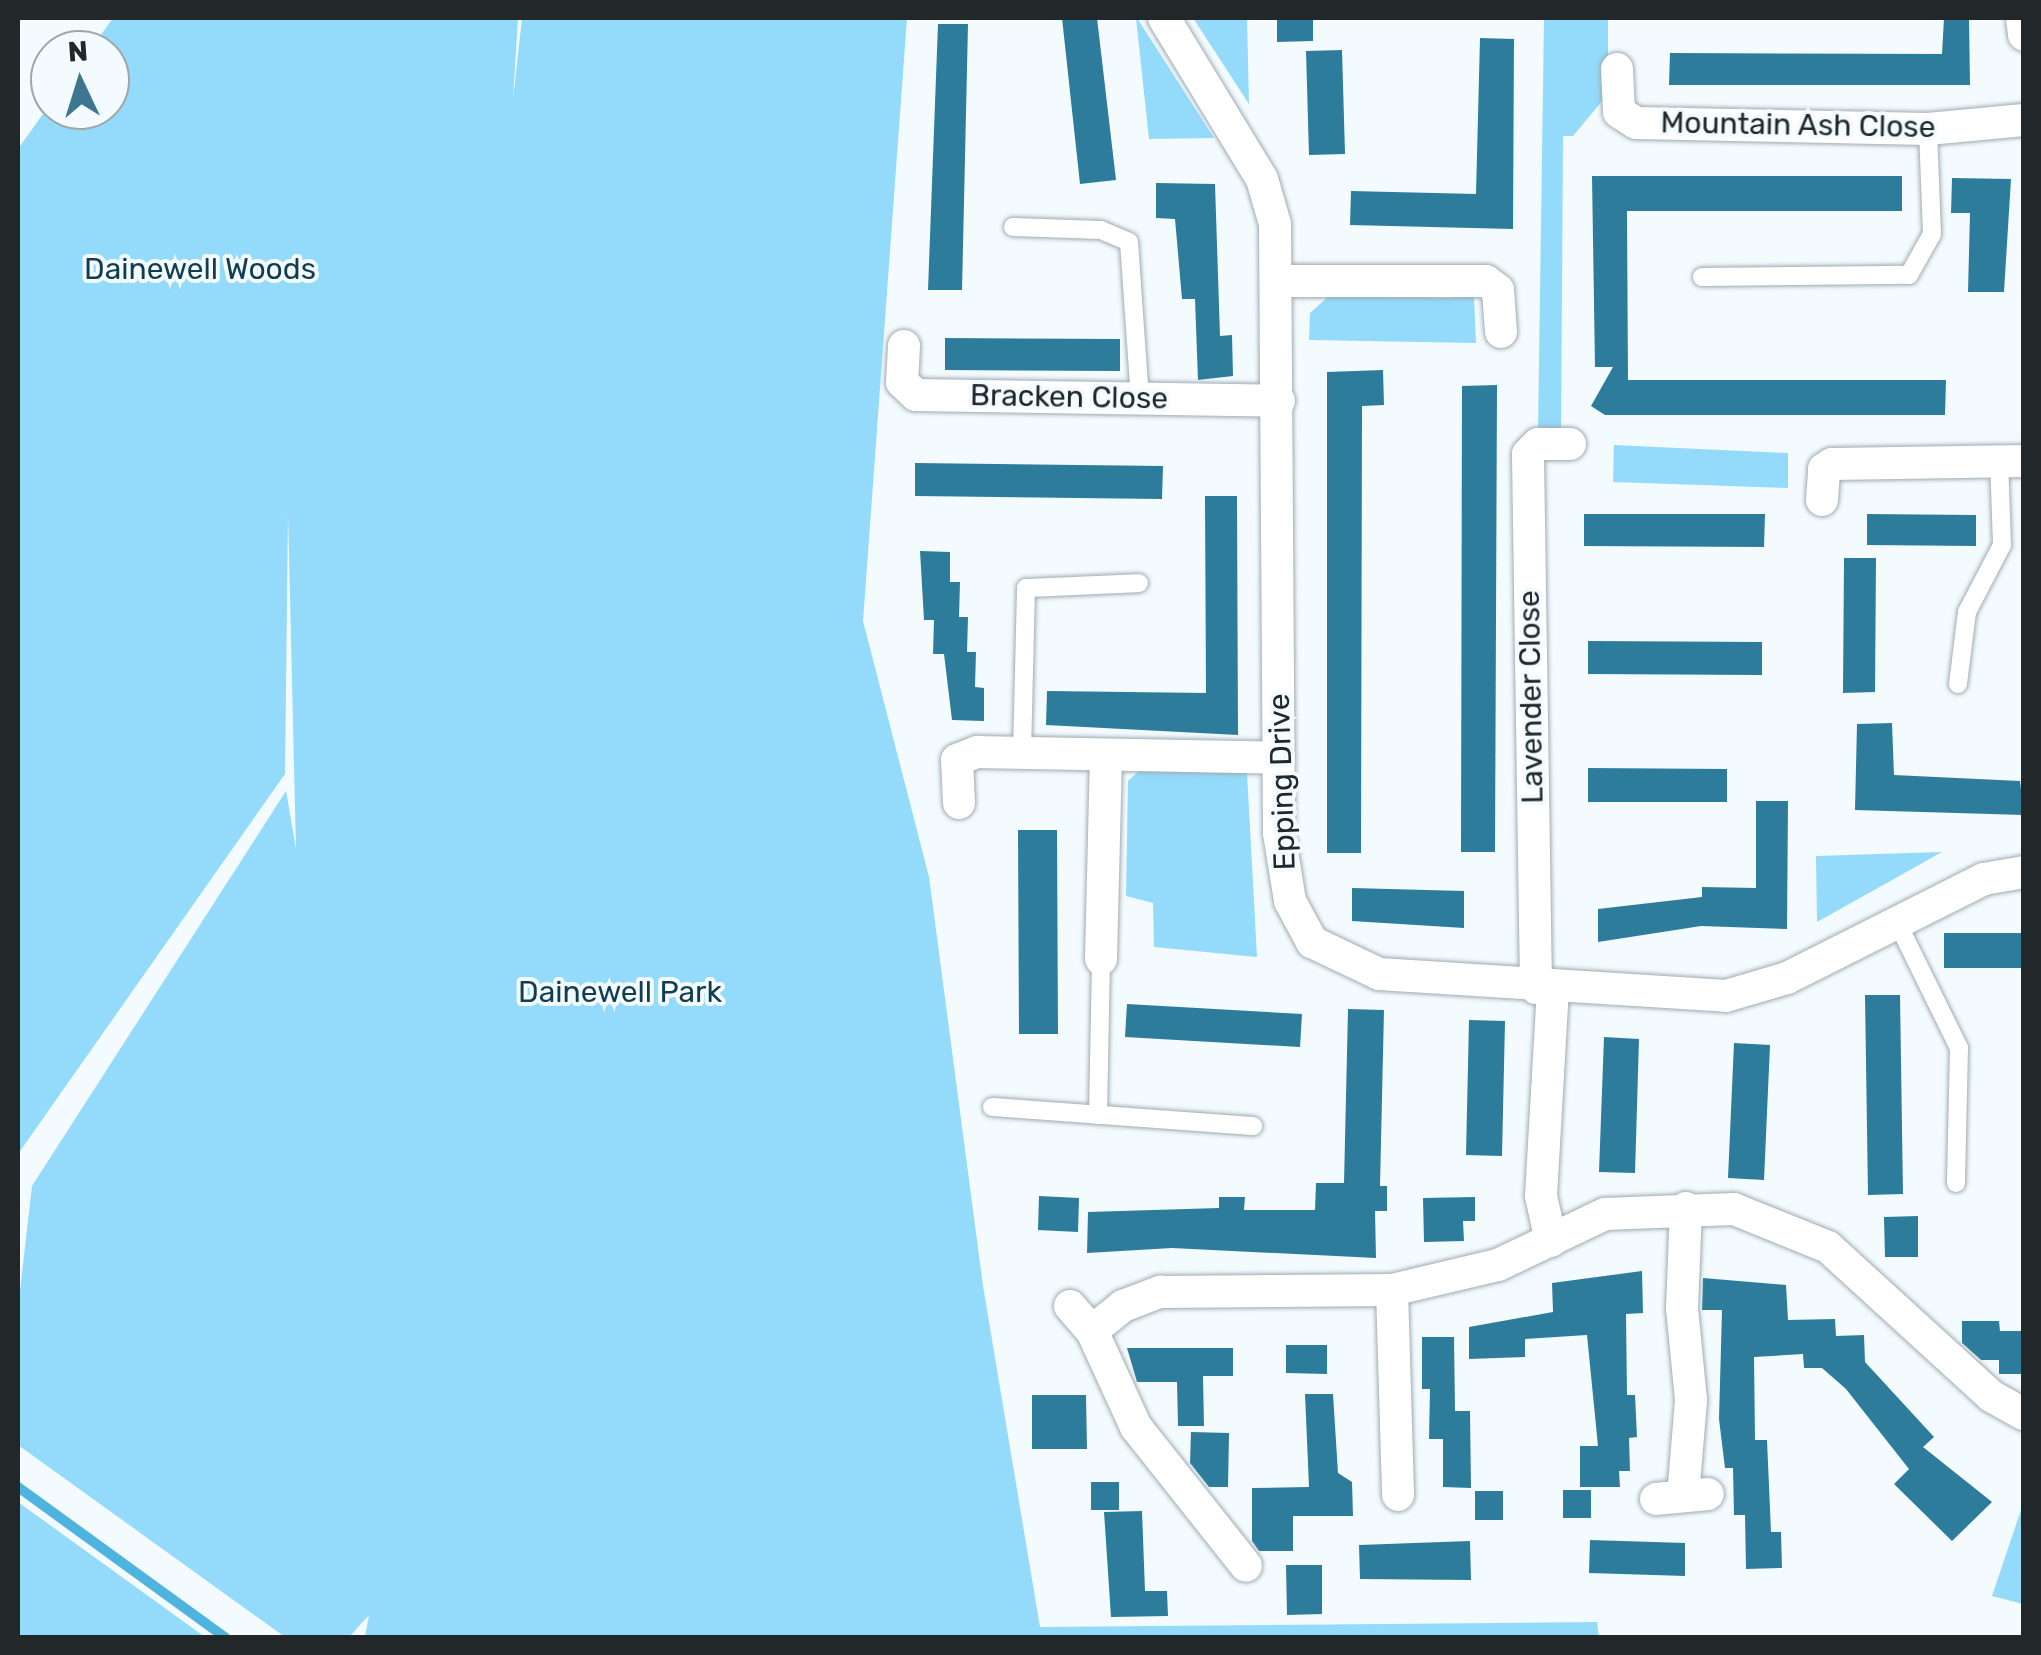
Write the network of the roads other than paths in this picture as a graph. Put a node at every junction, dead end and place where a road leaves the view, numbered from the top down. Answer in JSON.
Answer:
{"nodes":[{"id":1,"x":1164,"y":18,"type":"edge"},
{"id":2,"x":2022,"y":18,"type":"edge"},
{"id":3,"x":2024,"y":35,"type":"edge"},
{"id":4,"x":1618,"y":69,"type":"dead end"},
{"id":5,"x":2024,"y":120,"type":"edge"},
{"id":6,"x":1928,"y":129,"type":"junction"},
{"id":7,"x":1013,"y":227,"type":"dead end"},
{"id":8,"x":1702,"y":277,"type":"dead end"},
{"id":9,"x":1280,"y":281,"type":"junction"},
{"id":10,"x":1501,"y":332,"type":"dead end"},
{"id":11,"x":904,"y":346,"type":"dead end"},
{"id":12,"x":1140,"y":398,"type":"junction"},
{"id":13,"x":1279,"y":401,"type":"junction"},
{"id":14,"x":1570,"y":444,"type":"dead end"},
{"id":15,"x":2011,"y":461,"type":"edge"},
{"id":16,"x":1822,"y":500,"type":"dead end"},
{"id":17,"x":1140,"y":583,"type":"dead end"},
{"id":18,"x":1958,"y":684,"type":"dead end"},
{"id":19,"x":1022,"y":753,"type":"junction"},
{"id":20,"x":1106,"y":757,"type":"junction"},
{"id":21,"x":1278,"y":758,"type":"junction"},
{"id":22,"x":959,"y":803,"type":"dead end"},
{"id":23,"x":2024,"y":872,"type":"edge"},
{"id":24,"x":1896,"y":920,"type":"junction"},
{"id":25,"x":1101,"y":959,"type":"joint"},
{"id":26,"x":1545,"y":988,"type":"junction"},
{"id":27,"x":992,"y":1107,"type":"dead end"},
{"id":28,"x":1098,"y":1114,"type":"junction"},
{"id":29,"x":1253,"y":1126,"type":"dead end"},
{"id":30,"x":1956,"y":1183,"type":"dead end"},
{"id":31,"x":1686,"y":1208,"type":"junction"},
{"id":32,"x":1551,"y":1241,"type":"junction"},
{"id":33,"x":1392,"y":1290,"type":"junction"},
{"id":34,"x":2024,"y":1414,"type":"edge"},
{"id":35,"x":1398,"y":1495,"type":"dead end"},
{"id":36,"x":1682,"y":1496,"type":"dead end"},
{"id":37,"x":1246,"y":1566,"type":"dead end"}],
"edges":[{"from":1,"to":9,"type":"street","name":"Epping Drive"},
{"from":2,"to":3,"type":"street"},
{"from":4,"to":6,"type":"street","name":"Mountain Ash Close"},
{"from":5,"to":6,"type":"street","name":"Mountain Ash Close"},
{"from":6,"to":8,"type":"lane"},
{"from":7,"to":12,"type":"lane"},
{"from":9,"to":10,"type":"street"},
{"from":9,"to":13,"type":"street","name":"Epping Drive"},
{"from":11,"to":12,"type":"street","name":"Bracken Close"},
{"from":12,"to":13,"type":"street","name":"Bracken Close"},
{"from":13,"to":21,"type":"street","name":"Epping Drive"},
{"from":14,"to":26,"type":"street","name":"Lavender Close"},
{"from":15,"to":16,"type":"street"},
{"from":15,"to":18,"type":"lane"},
{"from":17,"to":19,"type":"lane"},
{"from":19,"to":20,"type":"street"},
{"from":19,"to":22,"type":"street"},
{"from":20,"to":21,"type":"street"},
{"from":20,"to":25,"type":"street"},
{"from":21,"to":26,"type":"street","name":"Epping Drive"},
{"from":23,"to":24,"type":"street","name":"Epping Drive"},
{"from":24,"to":26,"type":"street","name":"Epping Drive"},
{"from":24,"to":30,"type":"lane"},
{"from":25,"to":28,"type":"lane"},
{"from":26,"to":32,"type":"street"},
{"from":27,"to":28,"type":"lane"},
{"from":28,"to":29,"type":"lane"},
{"from":31,"to":32,"type":"street"},
{"from":31,"to":34,"type":"street"},
{"from":31,"to":36,"type":"street"},
{"from":32,"to":33,"type":"street"},
{"from":33,"to":35,"type":"street"},
{"from":33,"to":37,"type":"street"}]}
